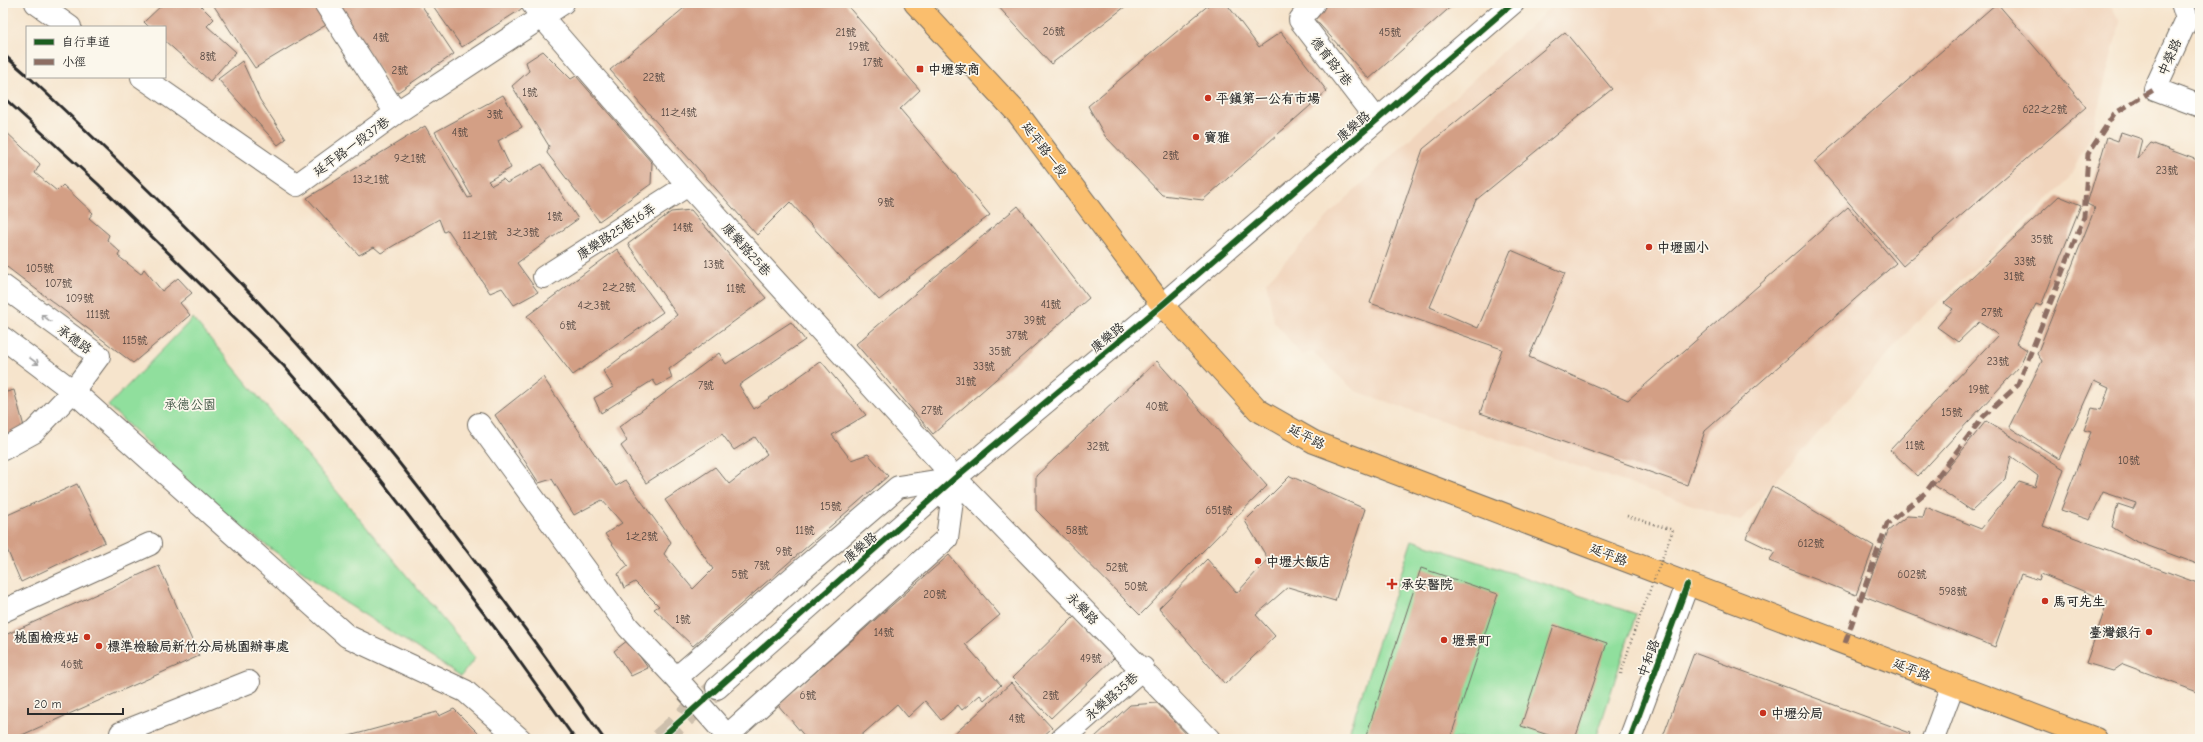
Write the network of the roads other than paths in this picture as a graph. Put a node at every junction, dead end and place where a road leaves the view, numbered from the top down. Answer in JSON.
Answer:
{"nodes":[{"id":1,"x":36,"y":3,"type":"edge"},
{"id":2,"x":325,"y":3,"type":"edge"},
{"id":3,"x":563,"y":3,"type":"edge"},
{"id":4,"x":915,"y":3,"type":"edge"},
{"id":5,"x":1314,"y":3,"type":"edge"},
{"id":6,"x":1513,"y":3,"type":"edge"},
{"id":7,"x":2182,"y":3,"type":"edge"},
{"id":8,"x":537,"y":10,"type":"edge"},
{"id":9,"x":69,"y":26,"type":"edge"},
{"id":10,"x":143,"y":78,"type":"edge"},
{"id":11,"x":2200,"y":106,"type":"edge"},
{"id":12,"x":396,"y":113,"type":"junction"},
{"id":13,"x":1377,"y":120,"type":"junction"},
{"id":14,"x":688,"y":185,"type":"junction"},
{"id":15,"x":544,"y":277,"type":"dead end"},
{"id":16,"x":3,"y":286,"type":"edge"},
{"id":17,"x":1162,"y":305,"type":"junction"},
{"id":18,"x":3,"y":338,"type":"edge"},
{"id":19,"x":73,"y":391,"type":"junction"},
{"id":20,"x":479,"y":424,"type":"dead end"},
{"id":21,"x":3,"y":448,"type":"edge"},
{"id":22,"x":955,"y":478,"type":"junction"},
{"id":23,"x":150,"y":544,"type":"dead end"},
{"id":24,"x":1687,"y":585,"type":"junction"},
{"id":25,"x":3,"y":611,"type":"edge"},
{"id":26,"x":1142,"y":668,"type":"junction"},
{"id":27,"x":676,"y":678,"type":"junction"},
{"id":28,"x":249,"y":682,"type":"dead end"},
{"id":29,"x":1953,"y":686,"type":"junction"},
{"id":30,"x":717,"y":688,"type":"tunnel mouth"},
{"id":31,"x":118,"y":737,"type":"edge"},
{"id":32,"x":729,"y":738,"type":"edge"},
{"id":33,"x":520,"y":739,"type":"edge"},
{"id":34,"x":1062,"y":739,"type":"edge"},
{"id":35,"x":1209,"y":739,"type":"edge"},
{"id":36,"x":1630,"y":739,"type":"edge"},
{"id":37,"x":1933,"y":739,"type":"edge"},
{"id":38,"x":2096,"y":739,"type":"edge"}],
"edges":[{"from":1,"to":9,"type":"street"},
{"from":2,"to":12,"type":"street"},
{"from":3,"to":8,"type":"street","name":"延平路一段37巷"},
{"from":4,"to":17,"type":"main road","name":"延平路一段"},
{"from":5,"to":13,"type":"street","name":"德育路7巷"},
{"from":6,"to":13,"type":"street","name":"康樂路"},
{"from":7,"to":11,"type":"street","name":"中榮路"},
{"from":8,"to":12,"type":"street","name":"延平路一段37巷"},
{"from":8,"to":14,"type":"street","name":"康樂路25巷"},
{"from":10,"to":12,"type":"street","name":"延平路一段37巷"},
{"from":13,"to":17,"type":"street","name":"康樂路"},
{"from":14,"to":15,"type":"street","name":"康樂路25巷16弄"},
{"from":14,"to":22,"type":"street","name":"康樂路25巷"},
{"from":19,"to":16,"type":"street","name":"承德路","one_way":true},
{"from":17,"to":22,"type":"street","name":"康樂路"},
{"from":17,"to":24,"type":"main road","name":"延平路"},
{"from":18,"to":19,"type":"street","one_way":true},
{"from":19,"to":21,"type":"street"},
{"from":19,"to":33,"type":"street"},
{"from":20,"to":27,"type":"street"},
{"from":22,"to":26,"type":"street","name":"永樂路"},
{"from":22,"to":27,"type":"street"},
{"from":22,"to":30,"type":"street","name":"康樂路"},
{"from":22,"to":32,"type":"street"},
{"from":23,"to":25,"type":"street"},
{"from":24,"to":29,"type":"main road","name":"延平路"},
{"from":24,"to":36,"type":"street","name":"中和路"},
{"from":26,"to":34,"type":"street","name":"永樂路35巷"},
{"from":26,"to":35,"type":"street","name":"永樂路"},
{"from":27,"to":32,"type":"street"},
{"from":28,"to":31,"type":"street"},
{"from":29,"to":37,"type":"street"},
{"from":29,"to":38,"type":"main road","name":"延平路"}]}
